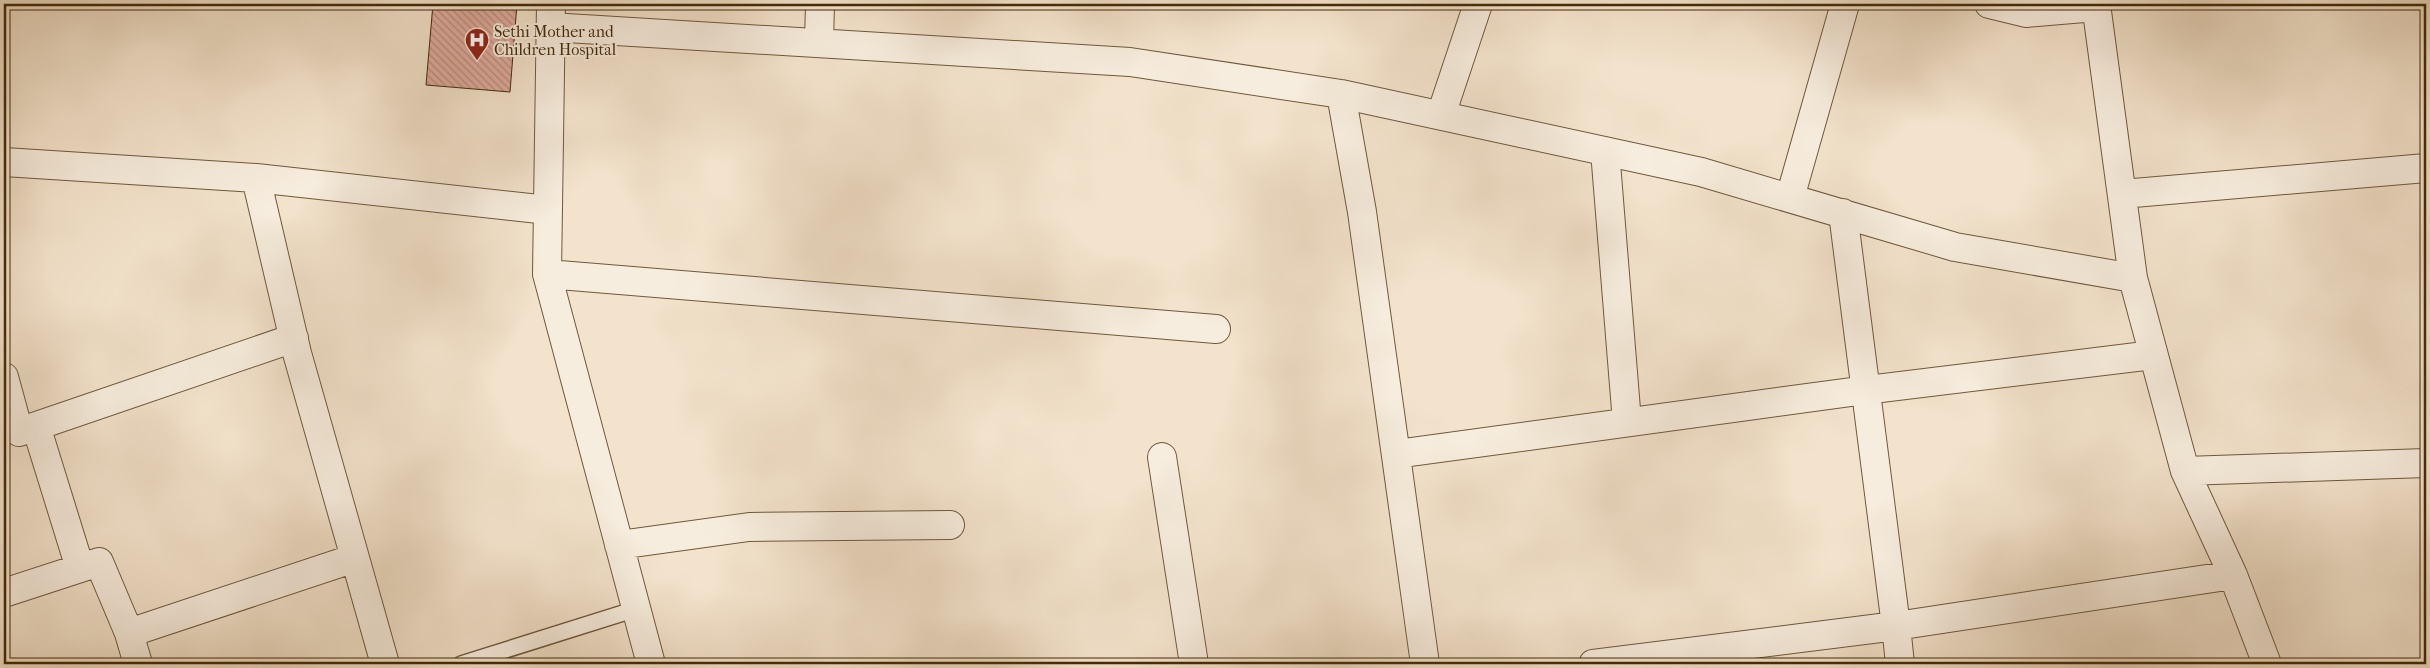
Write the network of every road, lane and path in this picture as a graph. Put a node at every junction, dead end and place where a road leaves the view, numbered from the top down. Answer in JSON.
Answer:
{"nodes":[{"id":1,"x":820,"y":4,"type":"edge"},
{"id":2,"x":1478,"y":4,"type":"edge"},
{"id":3,"x":1845,"y":4,"type":"edge"},
{"id":4,"x":1989,"y":4,"type":"edge"},
{"id":5,"x":2096,"y":5,"type":"edge"},
{"id":6,"x":550,"y":15,"type":"edge"},
{"id":7,"x":819,"y":43,"type":"junction"},
{"id":8,"x":1341,"y":94,"type":"junction"},
{"id":9,"x":1441,"y":115,"type":"junction"},
{"id":10,"x":1605,"y":151,"type":"junction"},
{"id":11,"x":4,"y":162,"type":"edge"},
{"id":12,"x":2426,"y":168,"type":"edge"},
{"id":13,"x":256,"y":178,"type":"junction"},
{"id":14,"x":2122,"y":194,"type":"junction"},
{"id":15,"x":1790,"y":198,"type":"junction"},
{"id":16,"x":548,"y":210,"type":"junction"},
{"id":17,"x":1843,"y":214,"type":"junction"},
{"id":18,"x":547,"y":274,"type":"junction"},
{"id":19,"x":2134,"y":278,"type":"junction"},
{"id":20,"x":1216,"y":329,"type":"dead end"},
{"id":21,"x":294,"y":338,"type":"junction"},
{"id":22,"x":2154,"y":355,"type":"junction"},
{"id":23,"x":4,"y":377,"type":"edge"},
{"id":24,"x":1866,"y":390,"type":"junction"},
{"id":25,"x":1627,"y":422,"type":"junction"},
{"id":26,"x":20,"y":432,"type":"edge"},
{"id":27,"x":1396,"y":454,"type":"junction"},
{"id":28,"x":1162,"y":457,"type":"dead end"},
{"id":29,"x":2426,"y":463,"type":"edge"},
{"id":30,"x":2184,"y":471,"type":"junction"},
{"id":31,"x":950,"y":525,"type":"dead end"},
{"id":32,"x":619,"y":545,"type":"junction"},
{"id":33,"x":355,"y":558,"type":"junction"},
{"id":34,"x":80,"y":568,"type":"junction"},
{"id":35,"x":2233,"y":575,"type":"junction"},
{"id":36,"x":4,"y":593,"type":"edge"},
{"id":37,"x":636,"y":608,"type":"junction"},
{"id":38,"x":1896,"y":626,"type":"junction"},
{"id":39,"x":129,"y":633,"type":"junction"},
{"id":40,"x":138,"y":664,"type":"edge"},
{"id":41,"x":385,"y":664,"type":"edge"},
{"id":42,"x":461,"y":664,"type":"edge"},
{"id":43,"x":651,"y":664,"type":"edge"},
{"id":44,"x":1194,"y":664,"type":"edge"},
{"id":45,"x":1425,"y":664,"type":"edge"},
{"id":46,"x":1593,"y":664,"type":"edge"},
{"id":47,"x":1900,"y":664,"type":"edge"},
{"id":48,"x":2267,"y":664,"type":"edge"}],
"edges":[{"from":1,"to":7,"type":"street"},
{"from":2,"to":9,"type":"street"},
{"from":3,"to":15,"type":"street"},
{"from":4,"to":5,"type":"street"},
{"from":5,"to":14,"type":"street"},
{"from":6,"to":7,"type":"street"},
{"from":6,"to":16,"type":"street"},
{"from":7,"to":8,"type":"street"},
{"from":8,"to":9,"type":"street"},
{"from":8,"to":27,"type":"street"},
{"from":9,"to":10,"type":"street"},
{"from":10,"to":15,"type":"street"},
{"from":10,"to":25,"type":"street"},
{"from":11,"to":13,"type":"street"},
{"from":12,"to":14,"type":"street"},
{"from":13,"to":16,"type":"street"},
{"from":13,"to":21,"type":"street"},
{"from":14,"to":19,"type":"street"},
{"from":15,"to":17,"type":"street"},
{"from":16,"to":18,"type":"street"},
{"from":17,"to":19,"type":"street"},
{"from":17,"to":24,"type":"street"},
{"from":18,"to":20,"type":"street"},
{"from":18,"to":32,"type":"street"},
{"from":19,"to":22,"type":"street"},
{"from":21,"to":26,"type":"street"},
{"from":21,"to":33,"type":"street"},
{"from":22,"to":24,"type":"street"},
{"from":22,"to":30,"type":"street"},
{"from":23,"to":26,"type":"street"},
{"from":24,"to":25,"type":"street"},
{"from":24,"to":38,"type":"street"},
{"from":25,"to":27,"type":"street"},
{"from":26,"to":34,"type":"street"},
{"from":27,"to":45,"type":"street"},
{"from":28,"to":44,"type":"street"},
{"from":29,"to":30,"type":"street"},
{"from":30,"to":35,"type":"street"},
{"from":31,"to":32,"type":"street"},
{"from":32,"to":37,"type":"street"},
{"from":33,"to":39,"type":"street"},
{"from":33,"to":41,"type":"street"},
{"from":34,"to":36,"type":"street"},
{"from":34,"to":39,"type":"street"},
{"from":35,"to":38,"type":"street"},
{"from":35,"to":48,"type":"street"},
{"from":37,"to":42,"type":"lane"},
{"from":37,"to":43,"type":"street"},
{"from":38,"to":46,"type":"street"},
{"from":38,"to":47,"type":"street"},
{"from":39,"to":40,"type":"street"}]}
